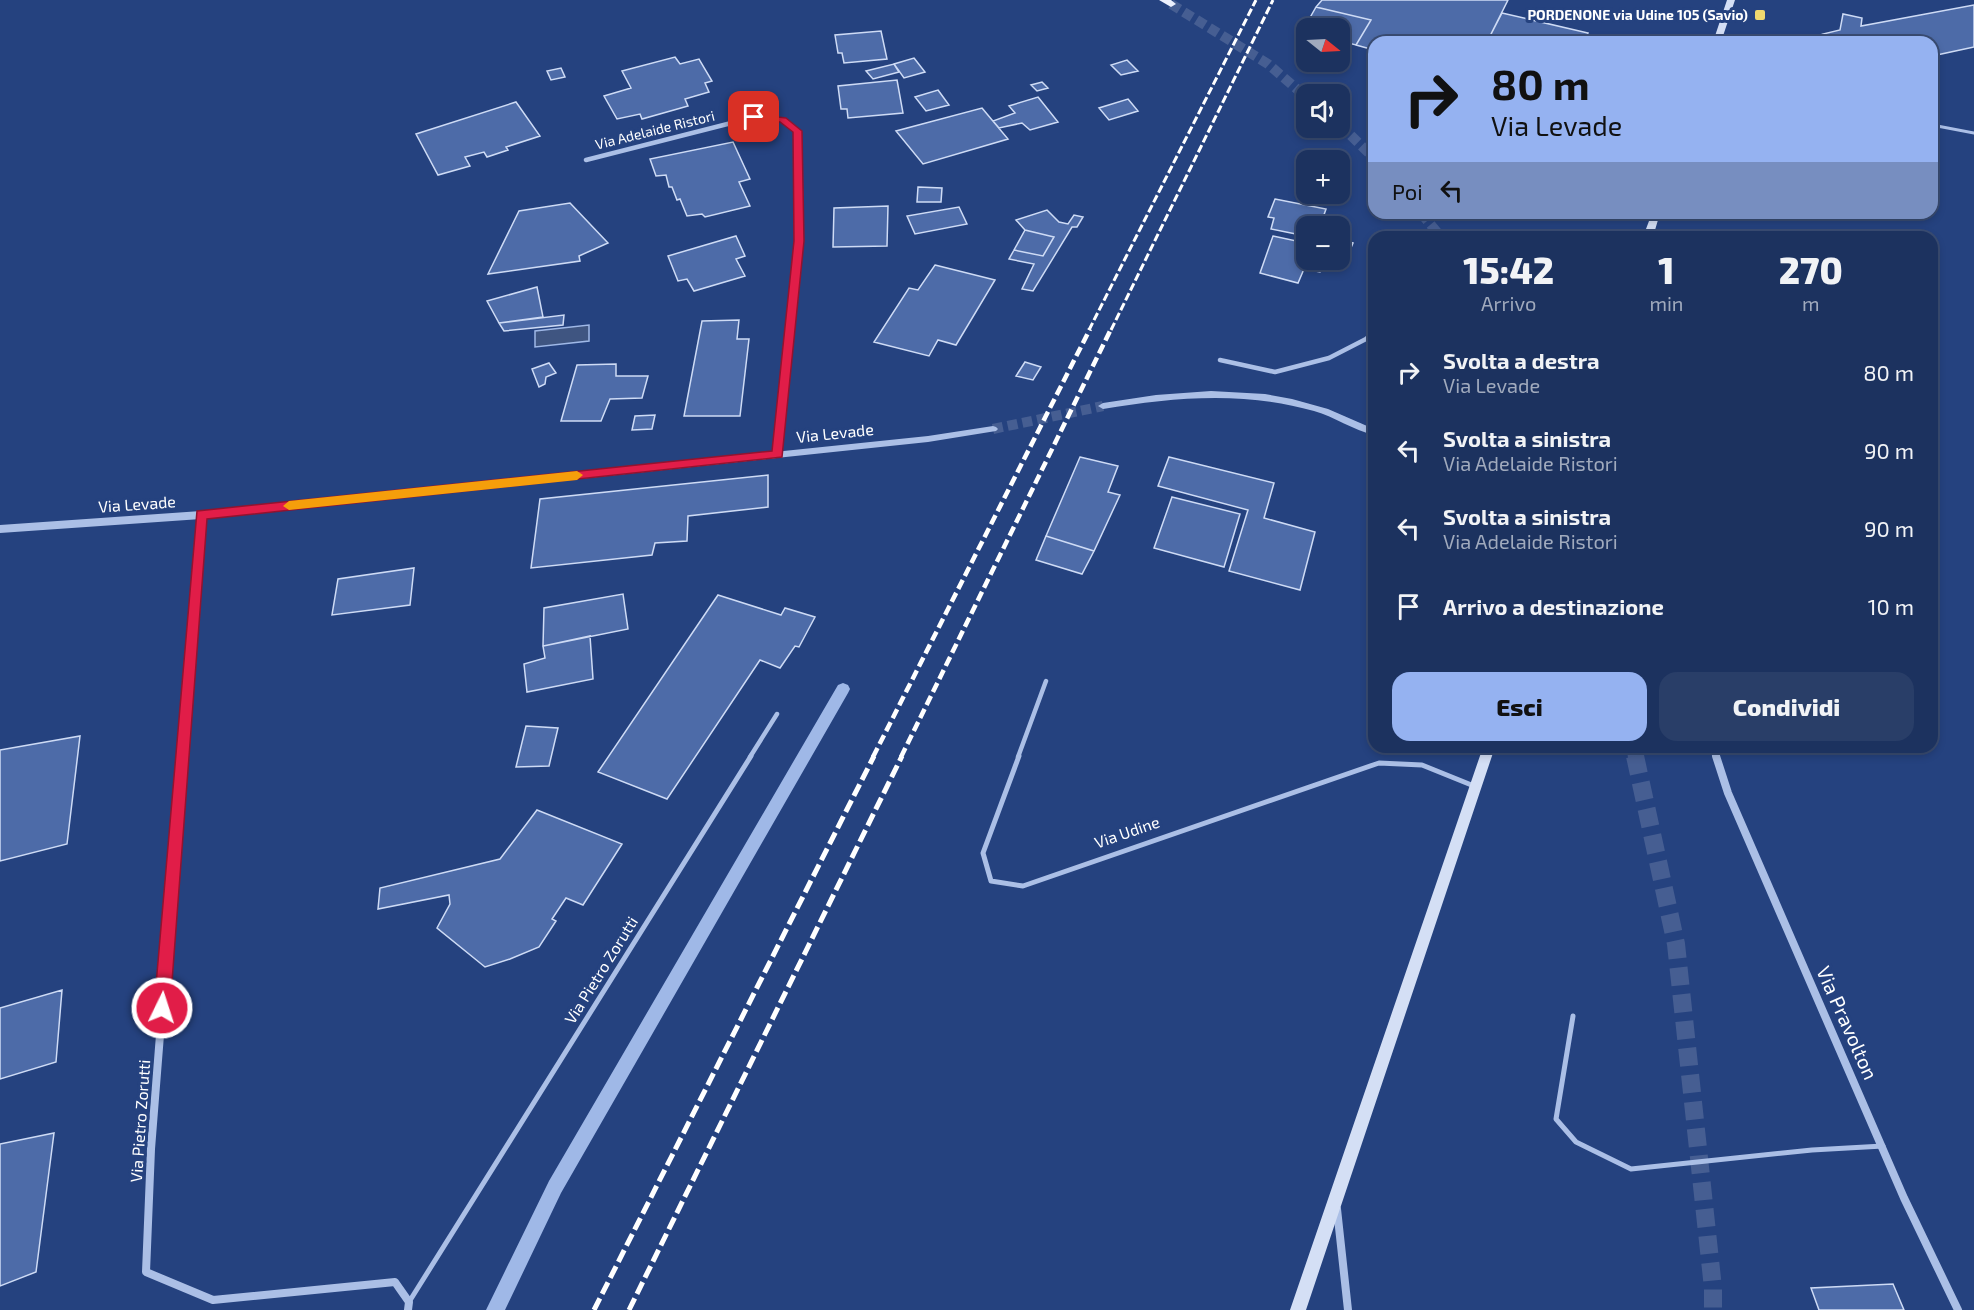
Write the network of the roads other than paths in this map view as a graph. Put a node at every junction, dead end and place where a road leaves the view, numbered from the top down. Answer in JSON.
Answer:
{"nodes":[{"id":1,"x":1731,"y":0,"type":"edge"},
{"id":2,"x":1719,"y":36,"type":"edge"},
{"id":3,"x":1938,"y":126,"type":"edge"},
{"id":4,"x":1974,"y":133,"type":"edge"},
{"id":5,"x":585,"y":160,"type":"dead end"},
{"id":6,"x":1368,"y":337,"type":"edge"},
{"id":7,"x":1220,"y":360,"type":"dead end"},
{"id":8,"x":1103,"y":406,"type":"tunnel mouth"},
{"id":9,"x":1368,"y":428,"type":"edge"},
{"id":10,"x":993,"y":429,"type":"tunnel mouth"},
{"id":11,"x":778,"y":454,"type":"junction"},
{"id":12,"x":201,"y":515,"type":"junction"},
{"id":13,"x":0,"y":529,"type":"edge"},
{"id":14,"x":1046,"y":681,"type":"dead end"},
{"id":15,"x":777,"y":714,"type":"dead end"},
{"id":16,"x":1487,"y":753,"type":"edge"},
{"id":17,"x":1715,"y":753,"type":"edge"},
{"id":18,"x":1474,"y":786,"type":"junction"},
{"id":19,"x":1573,"y":1016,"type":"dead end"},
{"id":20,"x":1883,"y":1146,"type":"junction"},
{"id":21,"x":1336,"y":1196,"type":"junction"},
{"id":22,"x":408,"y":1306,"type":"edge"},
{"id":23,"x":1298,"y":1310,"type":"edge"},
{"id":24,"x":1348,"y":1310,"type":"edge"},
{"id":25,"x":1958,"y":1310,"type":"edge"}],
"edges":[{"from":1,"to":2,"type":"main road"},
{"from":3,"to":4,"type":"lane"},
{"from":5,"to":11,"type":"street","name":"Via Adelaide Ristori"},
{"from":6,"to":7,"type":"lane"},
{"from":8,"to":9,"type":"street"},
{"from":10,"to":11,"type":"street","name":"Via Levade"},
{"from":11,"to":12,"type":"street","name":"Via Levade"},
{"from":12,"to":13,"type":"street","name":"Via Levade"},
{"from":12,"to":22,"type":"street","name":"Via Pietro Zorutti"},
{"from":14,"to":18,"type":"lane","name":"Via Udine"},
{"from":15,"to":22,"type":"lane","name":"Via Pietro Zorutti"},
{"from":16,"to":18,"type":"main road"},
{"from":17,"to":20,"type":"street","name":"Via Pravolton"},
{"from":18,"to":21,"type":"main road"},
{"from":19,"to":20,"type":"lane"},
{"from":20,"to":25,"type":"street","name":"Via Pravolton"},
{"from":21,"to":23,"type":"main road"},
{"from":21,"to":24,"type":"street"}]}
